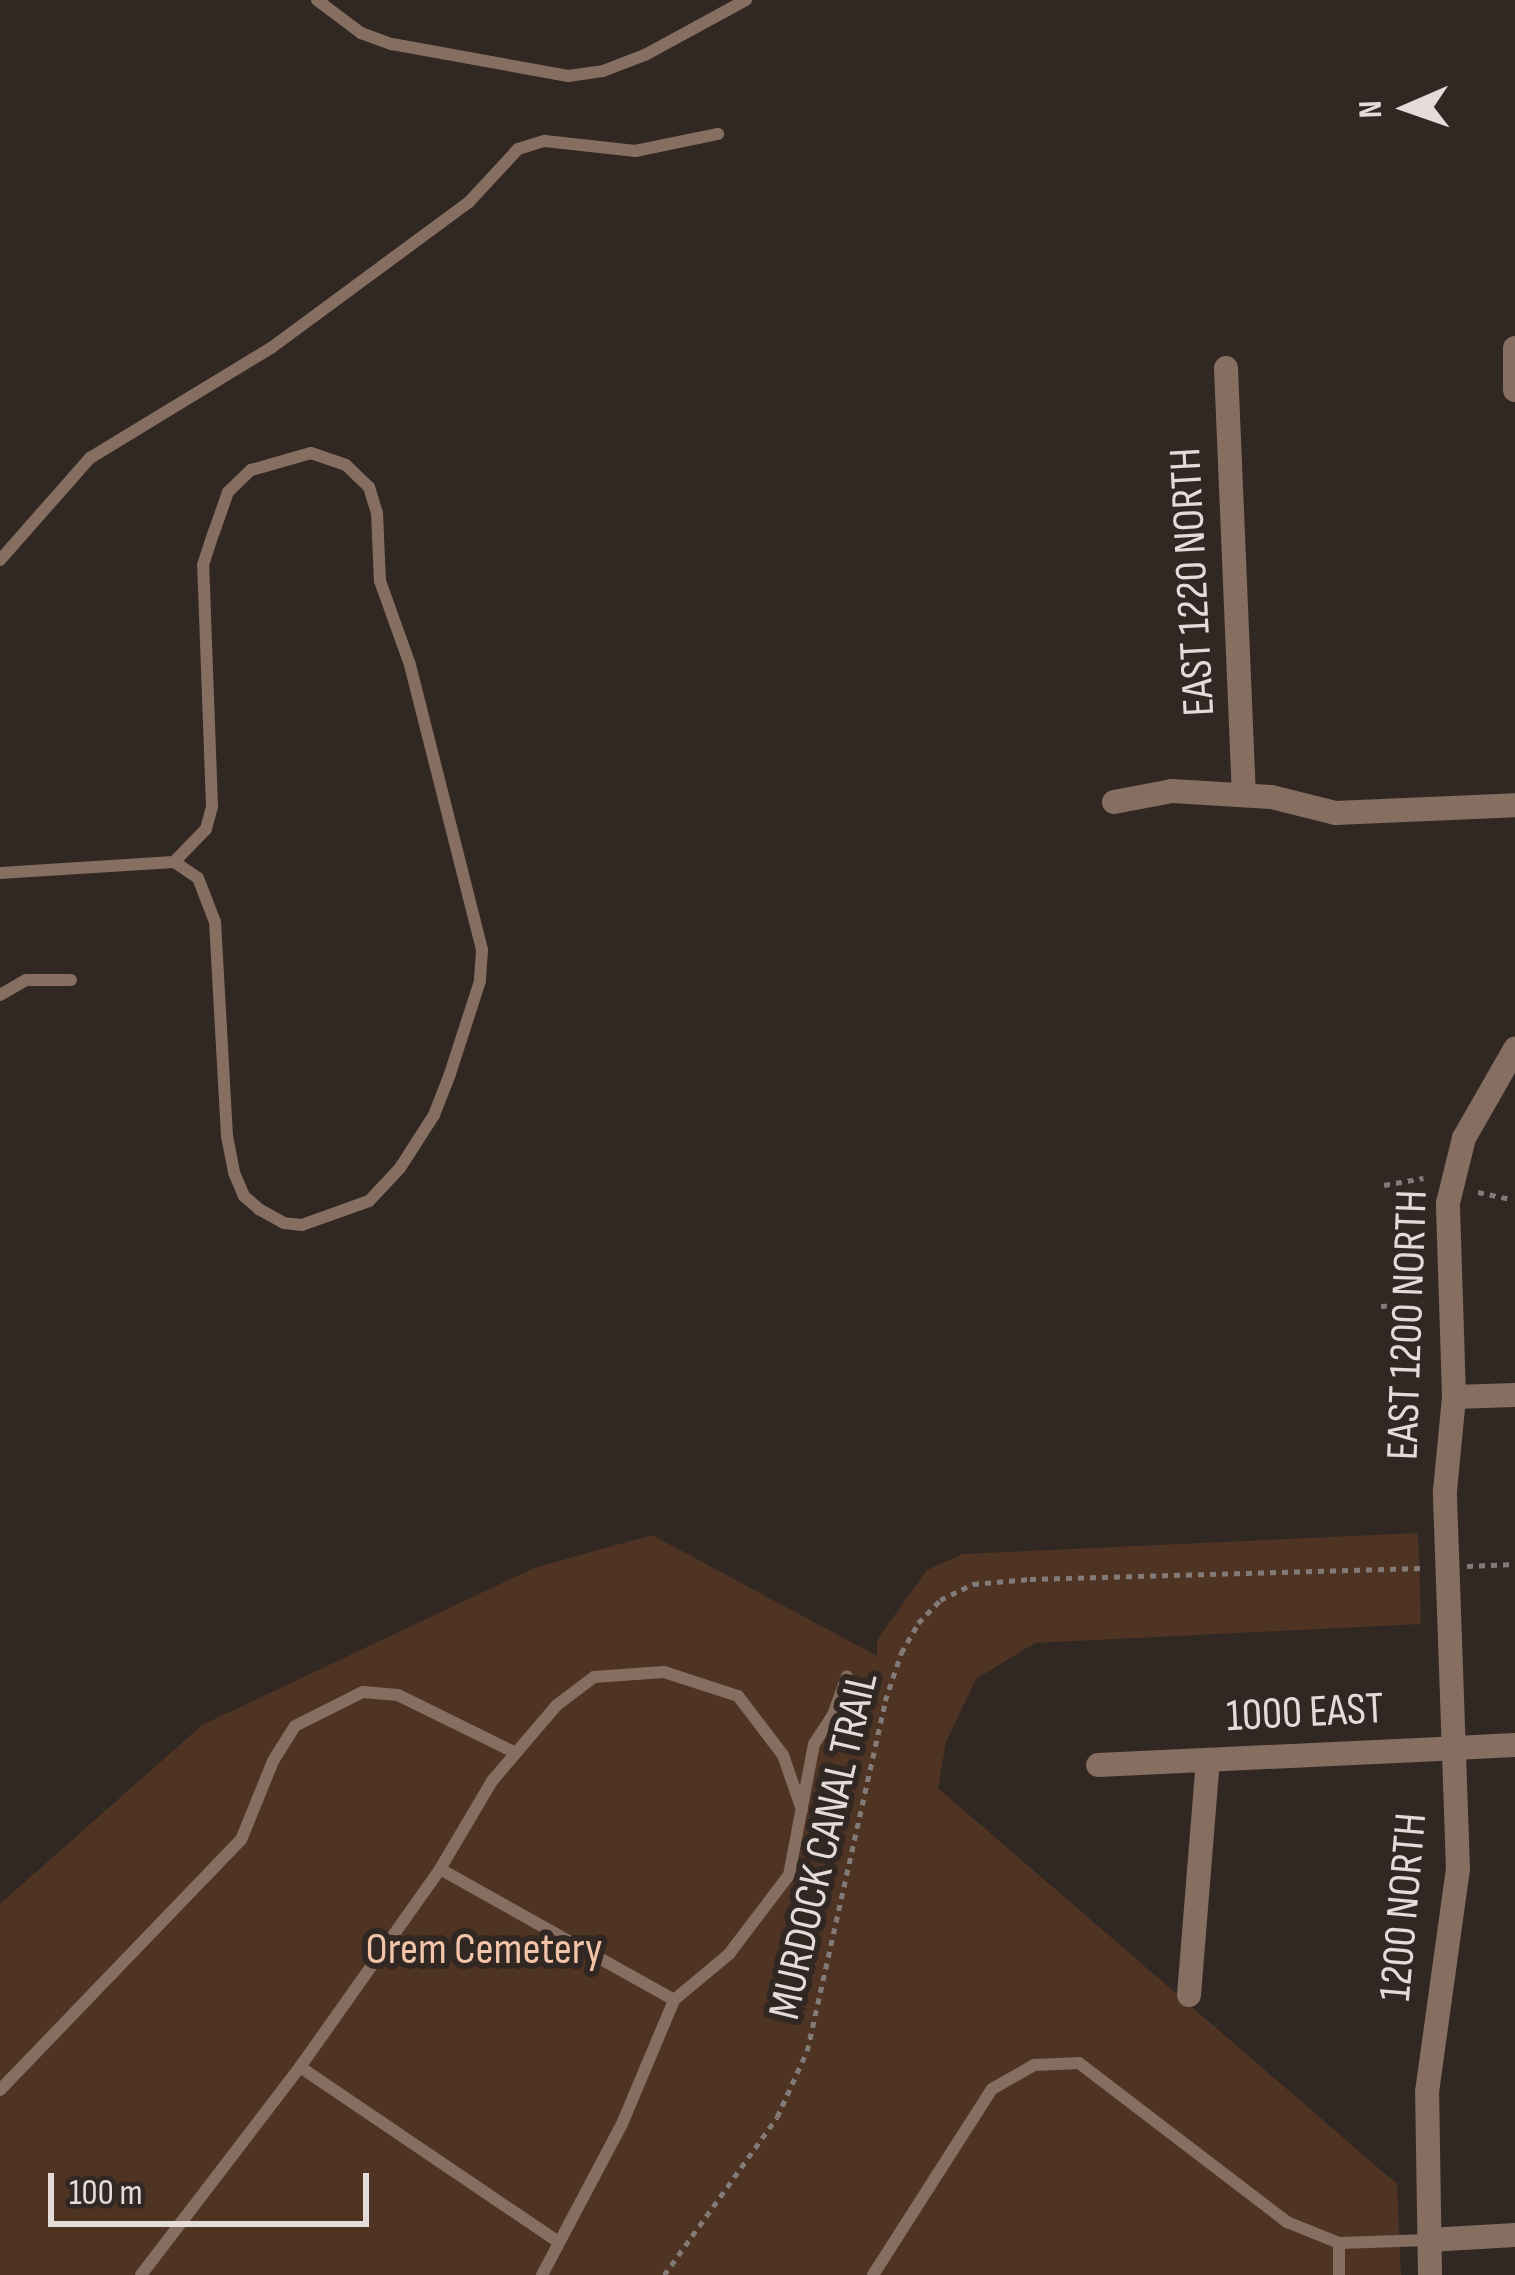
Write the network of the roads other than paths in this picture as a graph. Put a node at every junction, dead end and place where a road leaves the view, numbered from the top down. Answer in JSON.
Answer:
{"nodes":[{"id":1,"x":317,"y":0,"type":"edge"},
{"id":2,"x":746,"y":0,"type":"edge"},
{"id":3,"x":718,"y":134,"type":"dead end"},
{"id":4,"x":1515,"y":348,"type":"edge"},
{"id":5,"x":1226,"y":368,"type":"dead end"},
{"id":6,"x":1515,"y":390,"type":"edge"},
{"id":7,"x":0,"y":560,"type":"edge"},
{"id":8,"x":1244,"y":794,"type":"junction"},
{"id":9,"x":1114,"y":802,"type":"dead end"},
{"id":10,"x":1515,"y":805,"type":"edge"},
{"id":11,"x":174,"y":862,"type":"junction"},
{"id":12,"x":0,"y":873,"type":"edge"},
{"id":13,"x":71,"y":980,"type":"dead end"},
{"id":14,"x":0,"y":995,"type":"edge"},
{"id":15,"x":1515,"y":1049,"type":"edge"},
{"id":16,"x":1515,"y":1395,"type":"edge"},
{"id":17,"x":1454,"y":1397,"type":"junction"},
{"id":18,"x":1446,"y":1546,"type":"joint"},
{"id":19,"x":847,"y":1676,"type":"dead end"},
{"id":20,"x":1515,"y":1745,"type":"edge"},
{"id":21,"x":1455,"y":1748,"type":"junction"},
{"id":22,"x":516,"y":1753,"type":"junction"},
{"id":23,"x":1208,"y":1760,"type":"junction"},
{"id":24,"x":1098,"y":1765,"type":"dead end"},
{"id":25,"x":802,"y":1810,"type":"junction"},
{"id":26,"x":440,"y":1869,"type":"junction"},
{"id":27,"x":1189,"y":1996,"type":"dead end"},
{"id":28,"x":674,"y":2000,"type":"junction"},
{"id":29,"x":299,"y":2067,"type":"junction"},
{"id":30,"x":0,"y":2090,"type":"edge"},
{"id":31,"x":1515,"y":2235,"type":"edge"},
{"id":32,"x":556,"y":2240,"type":"junction"},
{"id":33,"x":1429,"y":2240,"type":"junction"},
{"id":34,"x":1339,"y":2243,"type":"junction"},
{"id":35,"x":141,"y":2275,"type":"edge"},
{"id":36,"x":542,"y":2275,"type":"edge"},
{"id":37,"x":873,"y":2275,"type":"edge"},
{"id":38,"x":1339,"y":2275,"type":"edge"},
{"id":39,"x":1430,"y":2275,"type":"edge"}],
"edges":[{"from":1,"to":2,"type":"lane"},
{"from":3,"to":7,"type":"lane"},
{"from":4,"to":6,"type":"street"},
{"from":5,"to":8,"type":"street","name":"EAST 1220 NORTH"},
{"from":8,"to":9,"type":"street"},
{"from":8,"to":10,"type":"street"},
{"from":11,"to":11,"type":"lane"},
{"from":11,"to":12,"type":"lane"},
{"from":13,"to":14,"type":"lane"},
{"from":15,"to":17,"type":"street","name":"EAST 1200 NORTH"},
{"from":16,"to":17,"type":"street"},
{"from":17,"to":18,"type":"street","name":"EAST 1200 NORTH"},
{"from":18,"to":21,"type":"street","name":"1200 NORTH"},
{"from":19,"to":25,"type":"lane"},
{"from":20,"to":21,"type":"street","name":"1000 EAST"},
{"from":21,"to":23,"type":"street","name":"1000 EAST"},
{"from":21,"to":33,"type":"street","name":"1200 NORTH"},
{"from":22,"to":25,"type":"lane"},
{"from":22,"to":26,"type":"lane"},
{"from":22,"to":30,"type":"lane"},
{"from":23,"to":24,"type":"street","name":"1000 EAST"},
{"from":23,"to":27,"type":"street"},
{"from":25,"to":28,"type":"lane"},
{"from":26,"to":28,"type":"lane"},
{"from":26,"to":29,"type":"lane"},
{"from":28,"to":32,"type":"lane"},
{"from":29,"to":32,"type":"lane"},
{"from":29,"to":35,"type":"lane"},
{"from":31,"to":33,"type":"street"},
{"from":32,"to":36,"type":"lane"},
{"from":33,"to":34,"type":"lane"},
{"from":33,"to":39,"type":"street","name":"1200 NORTH"},
{"from":34,"to":37,"type":"lane"},
{"from":34,"to":38,"type":"lane"}]}
